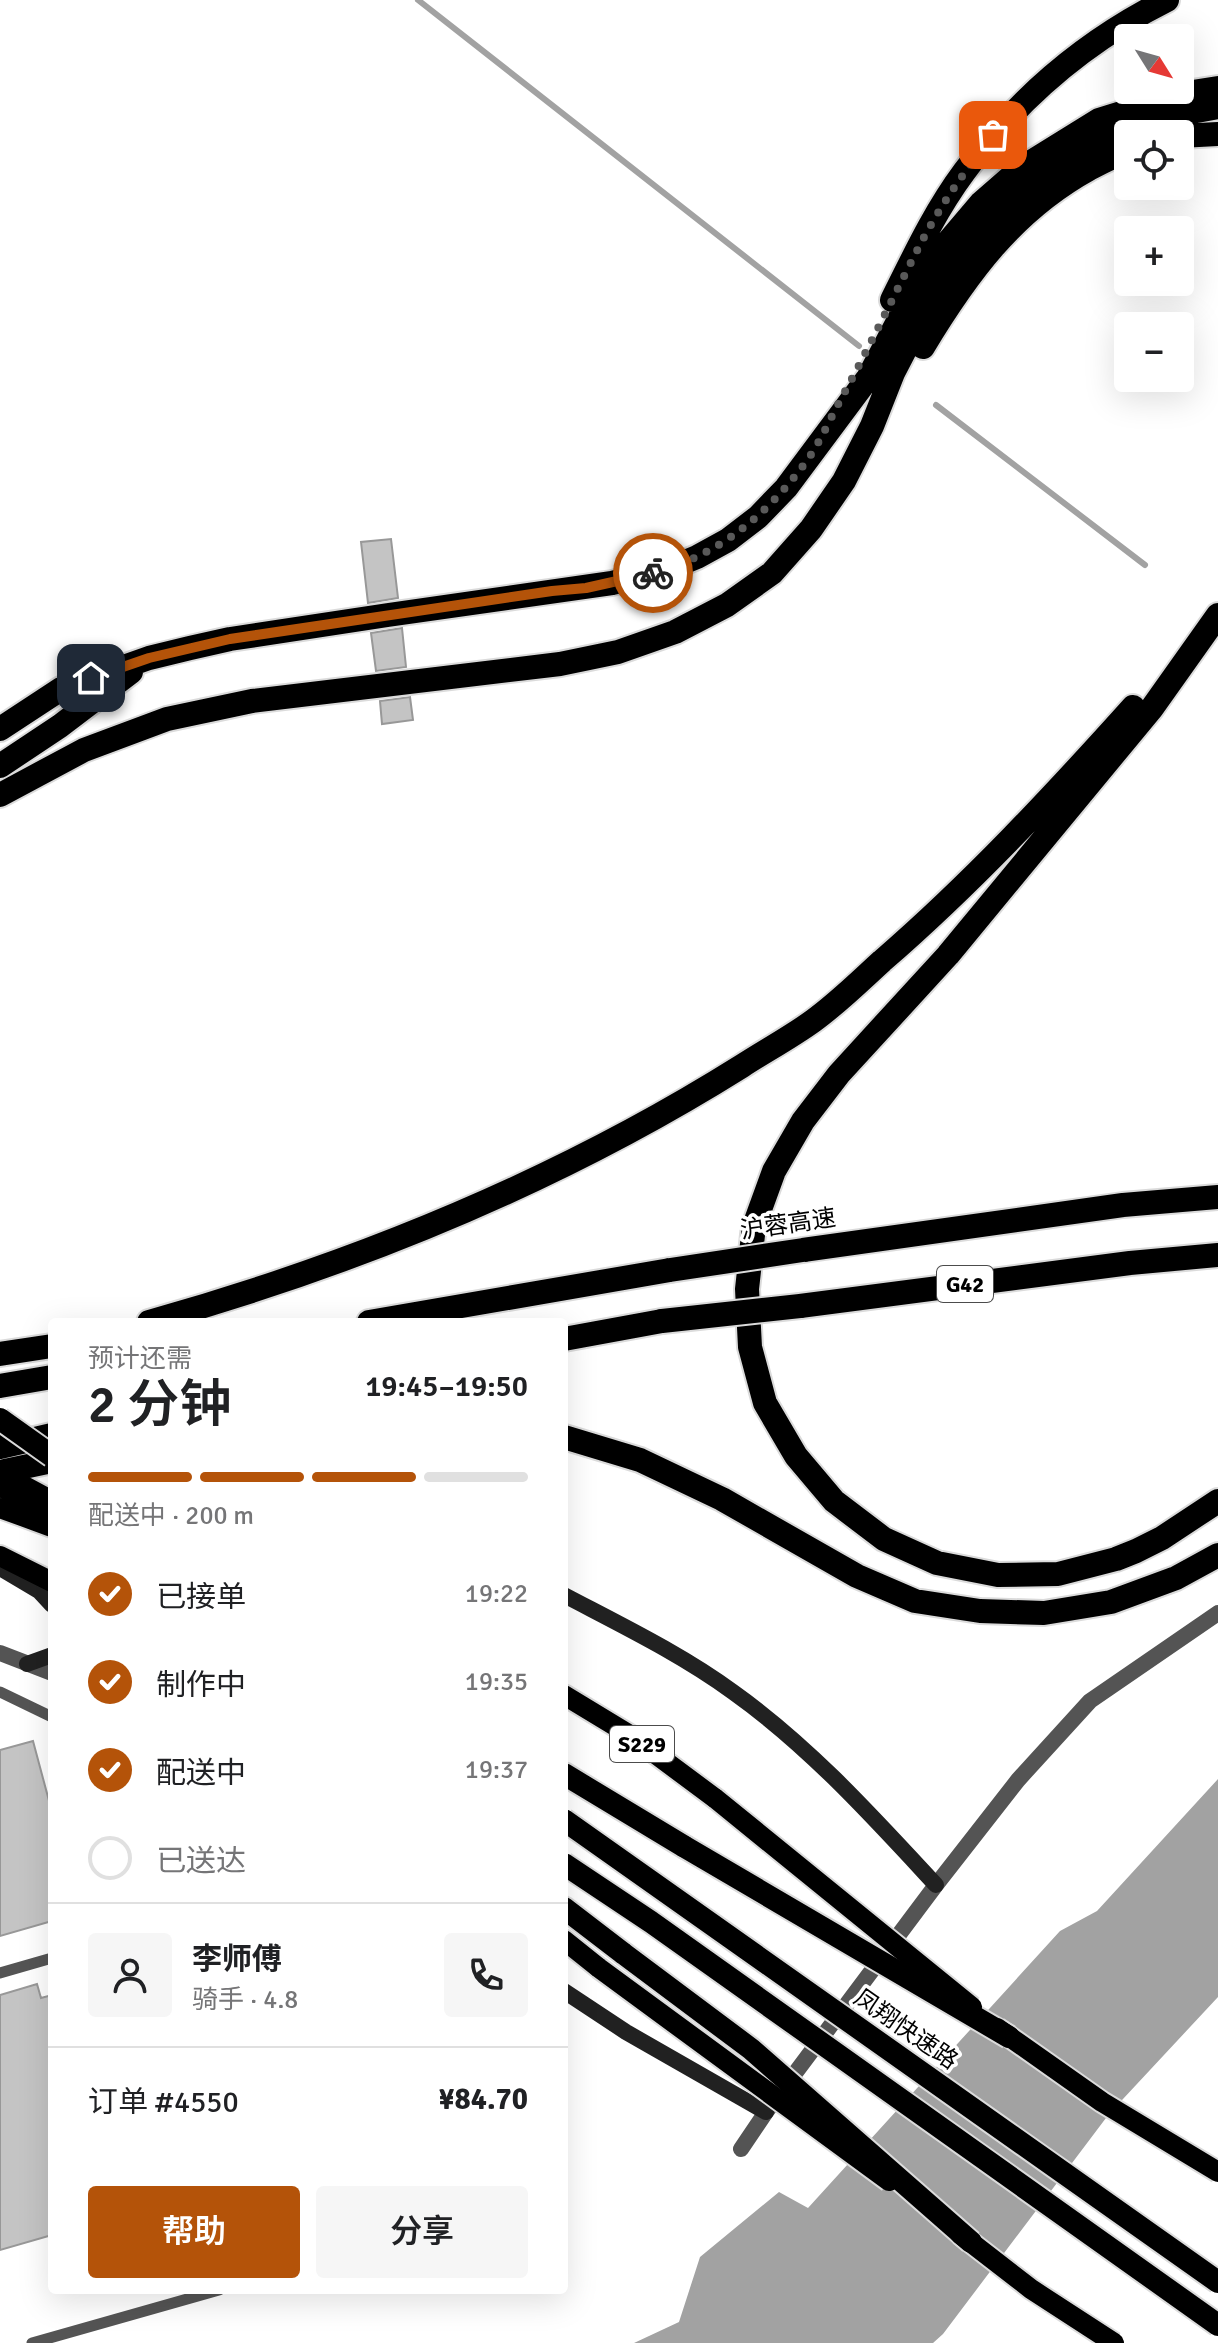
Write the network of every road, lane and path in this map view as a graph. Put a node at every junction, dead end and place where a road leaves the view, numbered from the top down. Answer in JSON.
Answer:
{"nodes":[{"id":1,"x":1167,"y":0,"type":"edge"},
{"id":2,"x":1218,"y":88,"type":"edge"},
{"id":3,"x":1218,"y":107,"type":"edge"},
{"id":4,"x":1218,"y":134,"type":"edge"},
{"id":5,"x":1194,"y":135,"type":"edge"},
{"id":6,"x":1114,"y":157,"type":"edge"},
{"id":7,"x":872,"y":426,"type":"junction"},
{"id":8,"x":811,"y":454,"type":"junction"},
{"id":9,"x":1218,"y":608,"type":"edge"},
{"id":10,"x":1218,"y":615,"type":"edge"},
{"id":11,"x":149,"y":658,"type":"junction"},
{"id":12,"x":0,"y":729,"type":"edge"},
{"id":13,"x":0,"y":766,"type":"edge"},
{"id":14,"x":1,"y":794,"type":"edge"},
{"id":15,"x":1218,"y":1197,"type":"edge"},
{"id":16,"x":1218,"y":1255,"type":"edge"},
{"id":17,"x":164,"y":1318,"type":"edge"},
{"id":18,"x":392,"y":1318,"type":"edge"},
{"id":19,"x":568,"y":1338,"type":"edge"},
{"id":20,"x":48,"y":1347,"type":"edge"},
{"id":21,"x":0,"y":1354,"type":"edge"},
{"id":22,"x":48,"y":1378,"type":"edge"},
{"id":23,"x":0,"y":1386,"type":"edge"},
{"id":24,"x":0,"y":1419,"type":"edge"},
{"id":25,"x":568,"y":1438,"type":"edge"},
{"id":26,"x":0,"y":1447,"type":"edge"},
{"id":27,"x":48,"y":1447,"type":"edge"},
{"id":28,"x":48,"y":1448,"type":"edge"},
{"id":29,"x":48,"y":1449,"type":"edge"},
{"id":30,"x":0,"y":1474,"type":"edge"},
{"id":31,"x":0,"y":1484,"type":"edge"},
{"id":32,"x":48,"y":1501,"type":"edge"},
{"id":33,"x":1218,"y":1501,"type":"edge"},
{"id":34,"x":0,"y":1508,"type":"edge"},
{"id":35,"x":48,"y":1521,"type":"edge"},
{"id":36,"x":48,"y":1523,"type":"edge"},
{"id":37,"x":1218,"y":1555,"type":"edge"},
{"id":38,"x":0,"y":1556,"type":"edge"},
{"id":39,"x":0,"y":1568,"type":"edge"},
{"id":40,"x":48,"y":1580,"type":"edge"},
{"id":41,"x":568,"y":1597,"type":"edge"},
{"id":42,"x":48,"y":1601,"type":"edge"},
{"id":43,"x":1218,"y":1613,"type":"edge"},
{"id":44,"x":0,"y":1653,"type":"edge"},
{"id":45,"x":48,"y":1656,"type":"edge"},
{"id":46,"x":27,"y":1664,"type":"junction"},
{"id":47,"x":48,"y":1672,"type":"edge"},
{"id":48,"x":0,"y":1692,"type":"edge"},
{"id":49,"x":568,"y":1697,"type":"edge"},
{"id":50,"x":48,"y":1715,"type":"edge"},
{"id":51,"x":568,"y":1776,"type":"edge"},
{"id":52,"x":568,"y":1823,"type":"edge"},
{"id":53,"x":568,"y":1867,"type":"edge"},
{"id":54,"x":936,"y":1885,"type":"junction"},
{"id":55,"x":568,"y":1911,"type":"edge"},
{"id":56,"x":568,"y":1943,"type":"edge"},
{"id":57,"x":48,"y":1959,"type":"edge"},
{"id":58,"x":0,"y":1973,"type":"edge"},
{"id":59,"x":568,"y":1994,"type":"edge"},
{"id":60,"x":1009,"y":2037,"type":"junction"},
{"id":61,"x":766,"y":2112,"type":"junction"},
{"id":62,"x":741,"y":2149,"type":"dead end"},
{"id":63,"x":1218,"y":2172,"type":"edge"},
{"id":64,"x":971,"y":2242,"type":"junction"},
{"id":65,"x":1218,"y":2282,"type":"edge"},
{"id":66,"x":205,"y":2294,"type":"edge"},
{"id":67,"x":1218,"y":2325,"type":"edge"},
{"id":68,"x":32,"y":2343,"type":"edge"},
{"id":69,"x":1114,"y":2343,"type":"edge"}],
"edges":[{"from":1,"to":8,"type":"highway"},
{"from":2,"to":8,"type":"highway"},
{"from":3,"to":7,"type":"highway"},
{"from":4,"to":5,"type":"highway"},
{"from":6,"to":7,"type":"highway"},
{"from":7,"to":14,"type":"highway"},
{"from":8,"to":11,"type":"highway"},
{"from":9,"to":17,"type":"highway"},
{"from":10,"to":33,"type":"highway"},
{"from":11,"to":12,"type":"highway"},
{"from":11,"to":13,"type":"highway"},
{"from":15,"to":18,"type":"highway","name":"沪蓉高速","number":"G42","bridge":true},
{"from":16,"to":19,"type":"highway","number":"G42","bridge":true},
{"from":20,"to":21,"type":"highway"},
{"from":22,"to":23,"type":"highway"},
{"from":24,"to":27,"type":"highway","bridge":true},
{"from":25,"to":37,"type":"highway"},
{"from":26,"to":28,"type":"highway"},
{"from":29,"to":30,"type":"highway"},
{"from":30,"to":32,"type":"highway"},
{"from":31,"to":35,"type":"highway"},
{"from":34,"to":36,"type":"main road"},
{"from":38,"to":40,"type":"main road"},
{"from":39,"to":42,"type":"main road"},
{"from":41,"to":54,"type":"main road"},
{"from":43,"to":54,"type":"street"},
{"from":44,"to":46,"type":"street"},
{"from":45,"to":46,"type":"main road"},
{"from":46,"to":47,"type":"street"},
{"from":48,"to":50,"type":"lane"},
{"from":49,"to":60,"type":"main road","number":"S229","bridge":true},
{"from":51,"to":60,"type":"highway","bridge":true},
{"from":52,"to":65,"type":"highway","name":"凤翔快速路","bridge":true},
{"from":53,"to":67,"type":"highway","bridge":true},
{"from":54,"to":61,"type":"street"},
{"from":55,"to":64,"type":"highway","bridge":true},
{"from":56,"to":64,"type":"main road","bridge":true},
{"from":57,"to":58,"type":"lane"},
{"from":59,"to":61,"type":"main road"},
{"from":60,"to":63,"type":"main road","bridge":true},
{"from":61,"to":62,"type":"street"},
{"from":64,"to":69,"type":"main road","bridge":true},
{"from":66,"to":68,"type":"lane"}]}
